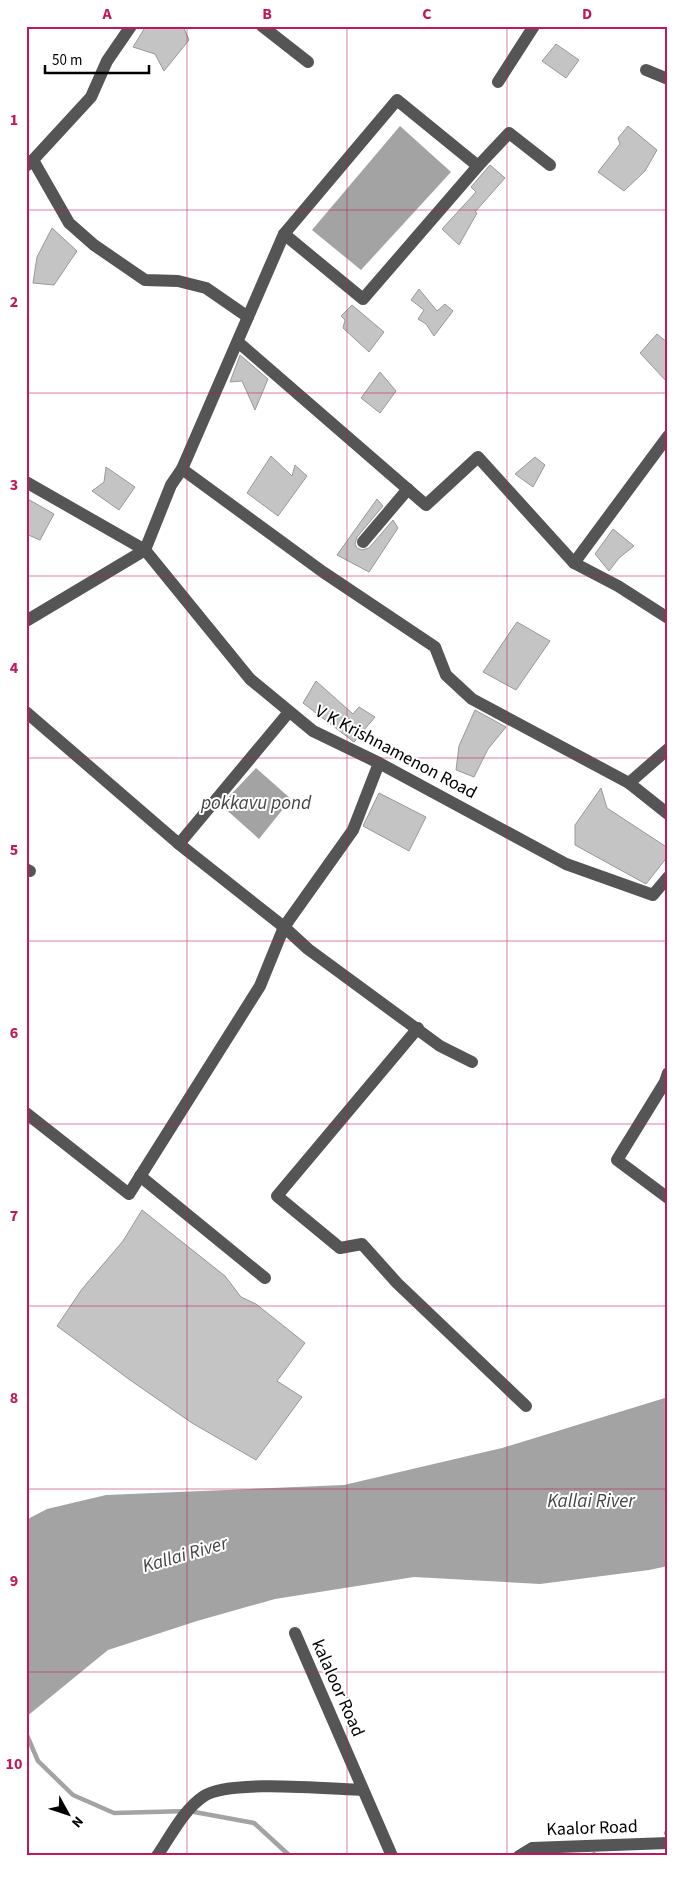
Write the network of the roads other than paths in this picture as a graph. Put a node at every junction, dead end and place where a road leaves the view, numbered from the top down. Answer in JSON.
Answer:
{"nodes":[{"id":1,"x":131,"y":26,"type":"edge"},
{"id":2,"x":262,"y":26,"type":"edge"},
{"id":3,"x":534,"y":26,"type":"edge"},
{"id":4,"x":308,"y":62,"type":"dead end"},
{"id":5,"x":646,"y":70,"type":"dead end"},
{"id":6,"x":668,"y":79,"type":"edge"},
{"id":7,"x":498,"y":82,"type":"dead end"},
{"id":8,"x":30,"y":163,"type":"edge"},
{"id":9,"x":550,"y":165,"type":"dead end"},
{"id":10,"x":478,"y":166,"type":"junction"},
{"id":11,"x":284,"y":234,"type":"junction"},
{"id":12,"x":248,"y":317,"type":"junction"},
{"id":13,"x":238,"y":342,"type":"junction"},
{"id":14,"x":668,"y":436,"type":"edge"},
{"id":15,"x":182,"y":469,"type":"junction"},
{"id":16,"x":26,"y":482,"type":"edge"},
{"id":17,"x":408,"y":489,"type":"junction"},
{"id":18,"x":363,"y":542,"type":"dead end"},
{"id":19,"x":145,"y":550,"type":"junction"},
{"id":20,"x":574,"y":562,"type":"junction"},
{"id":21,"x":668,"y":618,"type":"edge"},
{"id":22,"x":26,"y":621,"type":"edge"},
{"id":23,"x":26,"y":712,"type":"edge"},
{"id":24,"x":290,"y":712,"type":"junction"},
{"id":25,"x":668,"y":749,"type":"edge"},
{"id":26,"x":379,"y":763,"type":"junction"},
{"id":27,"x":629,"y":783,"type":"junction"},
{"id":28,"x":668,"y":814,"type":"edge"},
{"id":29,"x":179,"y":844,"type":"junction"},
{"id":30,"x":668,"y":877,"type":"edge"},
{"id":31,"x":284,"y":927,"type":"junction"},
{"id":32,"x":418,"y":1028,"type":"junction"},
{"id":33,"x":472,"y":1062,"type":"dead end"},
{"id":34,"x":668,"y":1073,"type":"edge"},
{"id":35,"x":26,"y":1113,"type":"edge"},
{"id":36,"x":140,"y":1176,"type":"junction"},
{"id":37,"x":668,"y":1198,"type":"edge"},
{"id":38,"x":266,"y":1278,"type":"dead end"},
{"id":39,"x":526,"y":1406,"type":"dead end"},
{"id":40,"x":294,"y":1634,"type":"dead end"},
{"id":41,"x":363,"y":1790,"type":"junction"},
{"id":42,"x":668,"y":1843,"type":"edge"},
{"id":43,"x":157,"y":1856,"type":"edge"},
{"id":44,"x":392,"y":1856,"type":"edge"},
{"id":45,"x":519,"y":1856,"type":"edge"}],
"edges":[{"from":1,"to":8,"type":"street"},
{"from":2,"to":4,"type":"street"},
{"from":3,"to":7,"type":"street"},
{"from":5,"to":6,"type":"street"},
{"from":8,"to":12,"type":"street"},
{"from":9,"to":10,"type":"street"},
{"from":10,"to":11,"type":"street"},
{"from":10,"to":11,"type":"street"},
{"from":11,"to":12,"type":"street"},
{"from":12,"to":13,"type":"street"},
{"from":13,"to":15,"type":"street"},
{"from":13,"to":17,"type":"street"},
{"from":14,"to":20,"type":"street"},
{"from":15,"to":19,"type":"street"},
{"from":15,"to":27,"type":"street"},
{"from":16,"to":19,"type":"street","name":"V K Krishnamenon Road"},
{"from":17,"to":18,"type":"street"},
{"from":17,"to":20,"type":"street"},
{"from":19,"to":22,"type":"street"},
{"from":19,"to":24,"type":"street","name":"V K Krishnamenon Road"},
{"from":20,"to":21,"type":"street"},
{"from":23,"to":29,"type":"street"},
{"from":24,"to":26,"type":"street","name":"V K Krishnamenon Road"},
{"from":24,"to":29,"type":"street"},
{"from":25,"to":27,"type":"street"},
{"from":26,"to":30,"type":"street","name":"V K Krishnamenon Road"},
{"from":26,"to":31,"type":"street"},
{"from":27,"to":28,"type":"street"},
{"from":29,"to":31,"type":"street"},
{"from":31,"to":32,"type":"street"},
{"from":31,"to":36,"type":"street"},
{"from":32,"to":33,"type":"street"},
{"from":32,"to":39,"type":"street"},
{"from":34,"to":37,"type":"street"},
{"from":35,"to":36,"type":"street"},
{"from":36,"to":38,"type":"street"},
{"from":40,"to":41,"type":"street","name":"kalaloor Road"},
{"from":41,"to":43,"type":"street"},
{"from":41,"to":44,"type":"street"},
{"from":42,"to":45,"type":"street","name":"Kaalor Road"}]}
